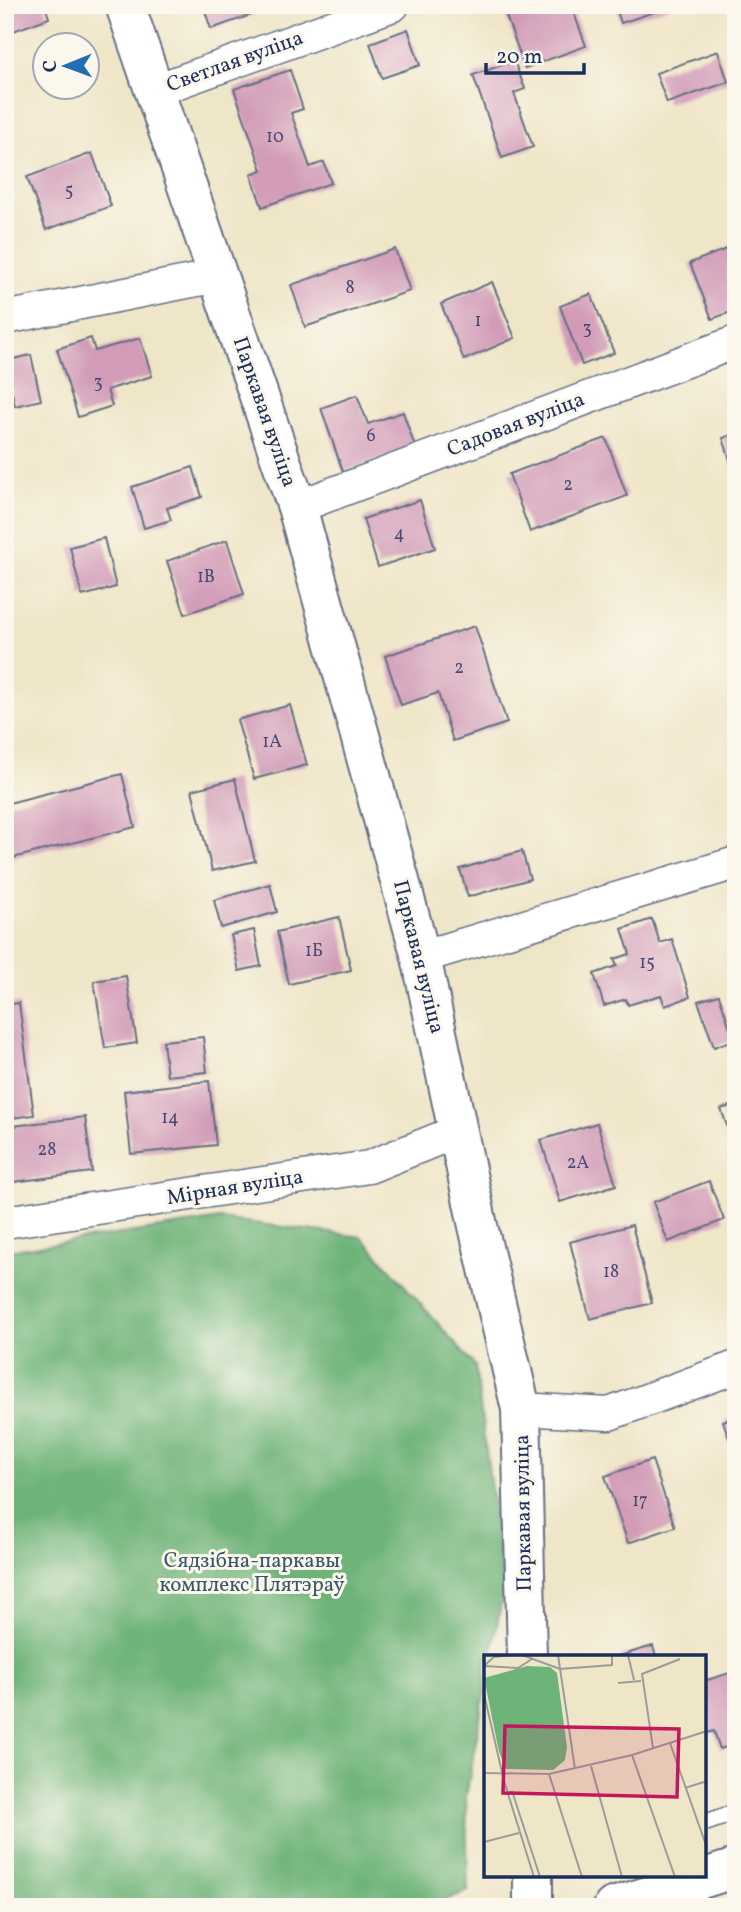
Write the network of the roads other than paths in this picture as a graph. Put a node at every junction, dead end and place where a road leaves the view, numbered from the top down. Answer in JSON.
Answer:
{"nodes":[{"id":1,"x":125,"y":5,"type":"edge"},
{"id":2,"x":393,"y":5,"type":"edge"},
{"id":3,"x":156,"y":90,"type":"junction"},
{"id":4,"x":217,"y":276,"type":"junction"},
{"id":5,"x":5,"y":318,"type":"edge"},
{"id":6,"x":736,"y":342,"type":"edge"},
{"id":7,"x":297,"y":507,"type":"junction"},
{"id":8,"x":736,"y":863,"type":"edge"},
{"id":9,"x":421,"y":957,"type":"junction"},
{"id":10,"x":458,"y":1130,"type":"junction"},
{"id":11,"x":5,"y":1222,"type":"edge"},
{"id":12,"x":736,"y":1367,"type":"edge"},
{"id":13,"x":521,"y":1409,"type":"junction"},
{"id":14,"x":527,"y":1655,"type":"edge"},
{"id":15,"x":736,"y":1812,"type":"edge"},
{"id":16,"x":708,"y":1822,"type":"dead end"},
{"id":17,"x":736,"y":1868,"type":"edge"},
{"id":18,"x":533,"y":1877,"type":"edge"},
{"id":19,"x":533,"y":1907,"type":"edge"},
{"id":20,"x":613,"y":1907,"type":"edge"}],
"edges":[{"from":1,"to":3,"type":"street","name":"Паркавая вуліца"},
{"from":2,"to":3,"type":"street","name":"Светлая вуліца"},
{"from":3,"to":4,"type":"street","name":"Паркавая вуліца"},
{"from":4,"to":5,"type":"street"},
{"from":4,"to":7,"type":"street","name":"Паркавая вуліца"},
{"from":6,"to":7,"type":"street","name":"Садовая вуліца"},
{"from":7,"to":9,"type":"street","name":"Паркавая вуліца"},
{"from":8,"to":9,"type":"street"},
{"from":9,"to":10,"type":"street","name":"Паркавая вуліца"},
{"from":10,"to":11,"type":"street","name":"Мірная вуліца"},
{"from":10,"to":13,"type":"street","name":"Паркавая вуліца"},
{"from":12,"to":13,"type":"street"},
{"from":13,"to":14,"type":"street","name":"Паркавая вуліца"},
{"from":15,"to":16,"type":"lane"},
{"from":17,"to":20,"type":"street"},
{"from":18,"to":19,"type":"street"}]}
